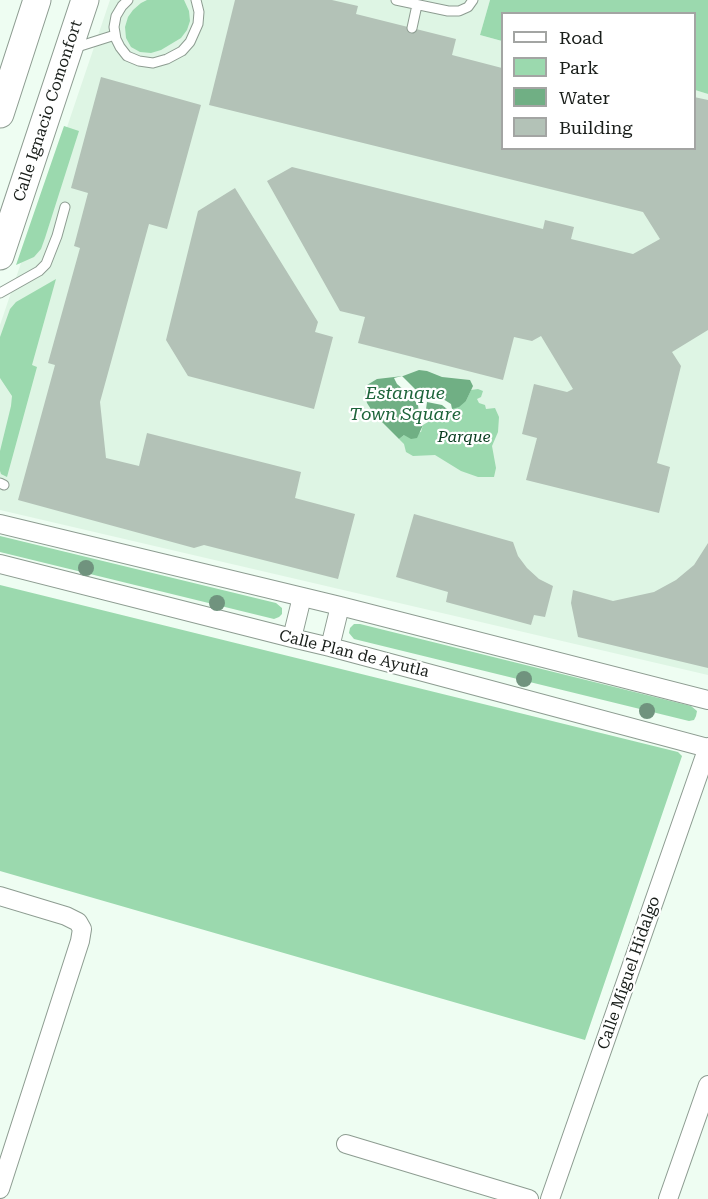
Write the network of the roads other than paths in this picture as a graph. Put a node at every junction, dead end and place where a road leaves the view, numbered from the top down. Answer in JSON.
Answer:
{"nodes":[{"id":1,"x":37,"y":0,"type":"edge"},
{"id":2,"x":85,"y":0,"type":"edge"},
{"id":3,"x":128,"y":0,"type":"edge"},
{"id":4,"x":196,"y":0,"type":"edge"},
{"id":5,"x":396,"y":0,"type":"edge"},
{"id":6,"x":473,"y":0,"type":"edge"},
{"id":7,"x":417,"y":5,"type":"junction"},
{"id":8,"x":412,"y":28,"type":"dead end"},
{"id":9,"x":115,"y":34,"type":"junction"},
{"id":10,"x":69,"y":50,"type":"junction"},
{"id":11,"x":0,"y":114,"type":"edge"},
{"id":12,"x":65,"y":207,"type":"dead end"},
{"id":13,"x":0,"y":256,"type":"edge"},
{"id":14,"x":0,"y":293,"type":"edge"},
{"id":15,"x":0,"y":524,"type":"edge"},
{"id":16,"x":0,"y":564,"type":"edge"},
{"id":17,"x":302,"y":597,"type":"junction"},
{"id":18,"x":340,"y":606,"type":"junction"},
{"id":19,"x":292,"y":638,"type":"junction"},
{"id":20,"x":330,"y":647,"type":"junction"},
{"id":21,"x":708,"y":700,"type":"edge"},
{"id":22,"x":708,"y":748,"type":"edge"},
{"id":23,"x":0,"y":896,"type":"edge"},
{"id":24,"x":708,"y":1085,"type":"edge"},
{"id":25,"x":346,"y":1144,"type":"dead end"},
{"id":26,"x":0,"y":1189,"type":"edge"},
{"id":27,"x":529,"y":1199,"type":"edge"},
{"id":28,"x":550,"y":1199,"type":"edge"},
{"id":29,"x":668,"y":1199,"type":"edge"}],
"edges":[{"from":1,"to":11,"type":"main road"},
{"from":2,"to":10,"type":"main road","name":"Calle Ignacio Comonfort"},
{"from":3,"to":9,"type":"lane"},
{"from":4,"to":9,"type":"lane"},
{"from":5,"to":7,"type":"lane"},
{"from":6,"to":7,"type":"lane"},
{"from":7,"to":8,"type":"lane"},
{"from":9,"to":10,"type":"lane"},
{"from":10,"to":13,"type":"main road","name":"Calle Ignacio Comonfort"},
{"from":12,"to":14,"type":"lane"},
{"from":15,"to":17,"type":"street"},
{"from":16,"to":19,"type":"street","name":"Calle Plan de Ayutla"},
{"from":17,"to":18,"type":"street"},
{"from":17,"to":19,"type":"street","name":"Calle Plan de Ayutla"},
{"from":18,"to":20,"type":"street","name":"Calle Plan de Ayutla"},
{"from":18,"to":21,"type":"street"},
{"from":19,"to":20,"type":"street","name":"Calle Plan de Ayutla"},
{"from":20,"to":22,"type":"street","name":"Calle Plan de Ayutla"},
{"from":22,"to":28,"type":"street","name":"Calle Miguel Hidalgo"},
{"from":23,"to":26,"type":"street"},
{"from":24,"to":29,"type":"street"},
{"from":25,"to":27,"type":"street"}]}
